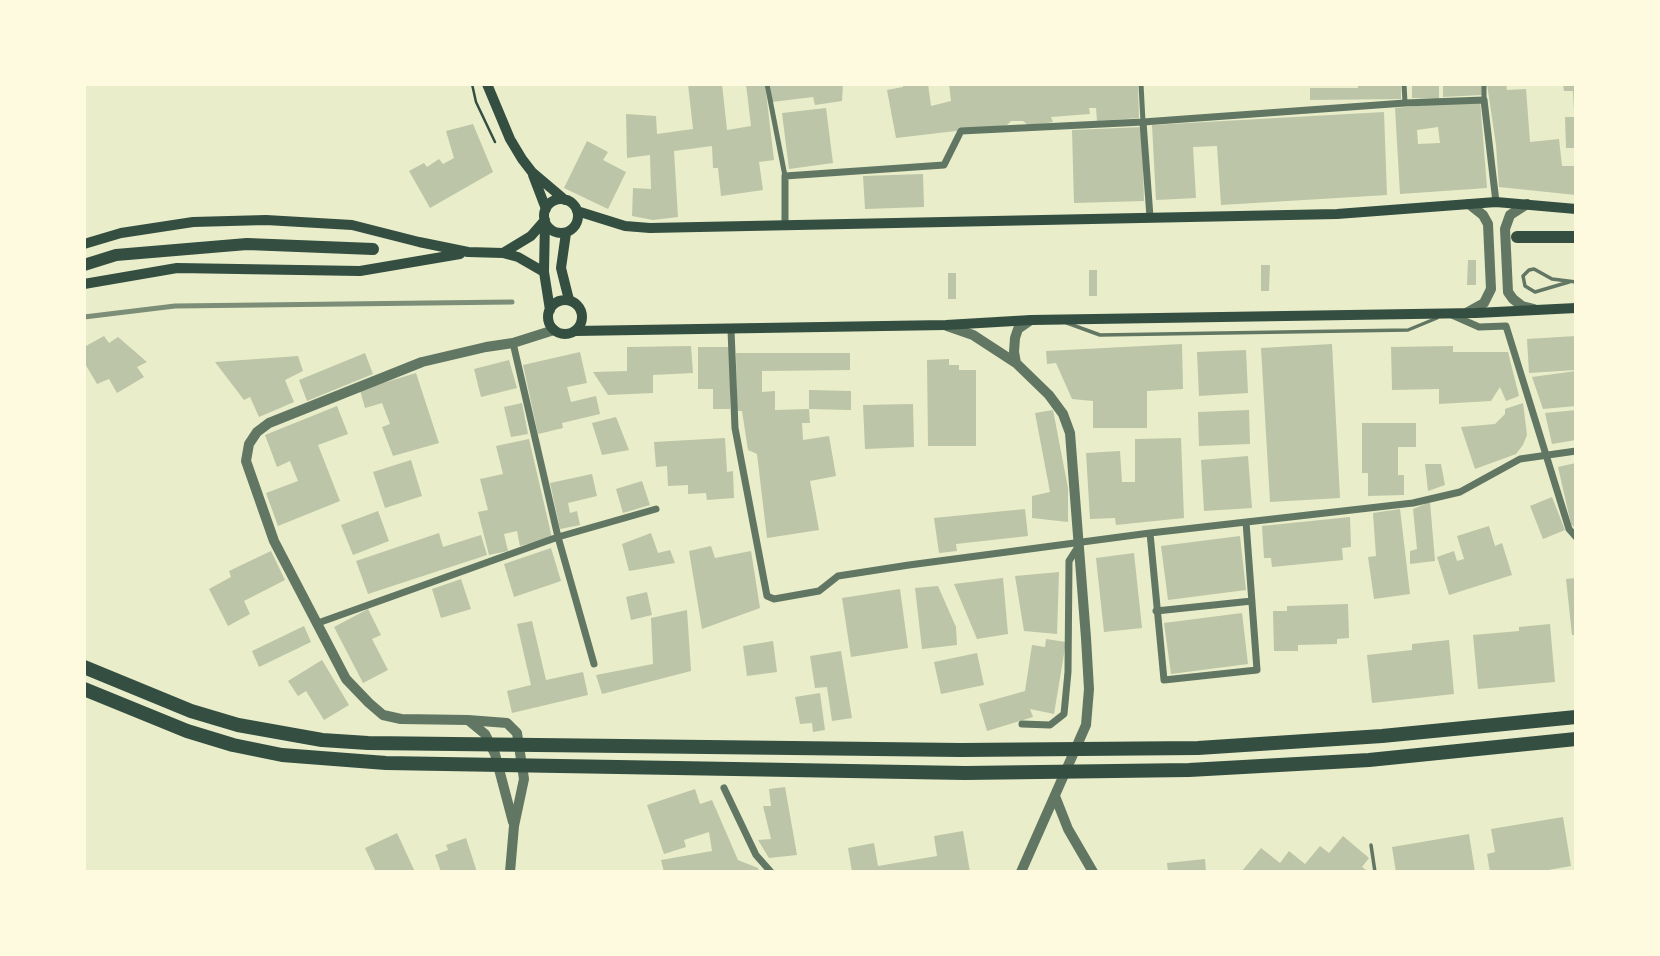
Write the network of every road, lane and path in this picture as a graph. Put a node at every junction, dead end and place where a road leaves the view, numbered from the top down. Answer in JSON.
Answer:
{"nodes":[{"id":1,"x":487,"y":84,"type":"edge"},
{"id":2,"x":767,"y":84,"type":"edge"},
{"id":3,"x":1141,"y":84,"type":"edge"},
{"id":4,"x":1405,"y":84,"type":"edge"},
{"id":5,"x":1484,"y":84,"type":"edge"},
{"id":6,"x":1484,"y":100,"type":"junction"},
{"id":7,"x":1405,"y":103,"type":"junction"},
{"id":8,"x":1143,"y":122,"type":"junction"},
{"id":9,"x":532,"y":172,"type":"junction"},
{"id":10,"x":785,"y":176,"type":"junction"},
{"id":11,"x":565,"y":200,"type":"junction"},
{"id":12,"x":1496,"y":202,"type":"junction"},
{"id":13,"x":1469,"y":204,"type":"junction"},
{"id":14,"x":1527,"y":204,"type":"junction"},
{"id":15,"x":1576,"y":209,"type":"edge"},
{"id":16,"x":577,"y":211,"type":"junction"},
{"id":17,"x":545,"y":215,"type":"junction"},
{"id":18,"x":1150,"y":217,"type":"junction"},
{"id":19,"x":785,"y":225,"type":"junction"},
{"id":20,"x":566,"y":233,"type":"junction"},
{"id":21,"x":1517,"y":237,"type":"dead end"},
{"id":22,"x":1576,"y":237,"type":"edge"},
{"id":23,"x":84,"y":244,"type":"edge"},
{"id":24,"x":373,"y":249,"type":"dead end"},
{"id":25,"x":468,"y":252,"type":"junction"},
{"id":26,"x":503,"y":253,"type":"junction"},
{"id":27,"x":84,"y":265,"type":"edge"},
{"id":28,"x":544,"y":272,"type":"junction"},
{"id":29,"x":1569,"y":282,"type":"junction"},
{"id":30,"x":1576,"y":282,"type":"edge"},
{"id":31,"x":84,"y":284,"type":"edge"},
{"id":32,"x":569,"y":300,"type":"junction"},
{"id":33,"x":1576,"y":308,"type":"edge"},
{"id":34,"x":550,"y":310,"type":"junction"},
{"id":35,"x":1538,"y":310,"type":"junction"},
{"id":36,"x":1465,"y":313,"type":"junction"},
{"id":37,"x":1449,"y":314,"type":"junction"},
{"id":38,"x":1057,"y":319,"type":"junction"},
{"id":39,"x":1031,"y":320,"type":"junction"},
{"id":40,"x":946,"y":325,"type":"junction"},
{"id":41,"x":554,"y":330,"type":"junction"},
{"id":42,"x":731,"y":330,"type":"junction"},
{"id":43,"x":575,"y":331,"type":"junction"},
{"id":44,"x":513,"y":343,"type":"junction"},
{"id":45,"x":1016,"y":363,"type":"junction"},
{"id":46,"x":1576,"y":450,"type":"edge"},
{"id":47,"x":1546,"y":453,"type":"junction"},
{"id":48,"x":656,"y":509,"type":"dead end"},
{"id":49,"x":1246,"y":522,"type":"junction"},
{"id":50,"x":1150,"y":533,"type":"junction"},
{"id":51,"x":558,"y":537,"type":"junction"},
{"id":52,"x":1576,"y":537,"type":"edge"},
{"id":53,"x":1080,"y":543,"type":"junction"},
{"id":54,"x":1252,"y":600,"type":"junction"},
{"id":55,"x":1156,"y":611,"type":"junction"},
{"id":56,"x":318,"y":623,"type":"junction"},
{"id":57,"x":594,"y":664,"type":"dead end"},
{"id":58,"x":84,"y":667,"type":"edge"},
{"id":59,"x":84,"y":689,"type":"edge"},
{"id":60,"x":1576,"y":717,"type":"edge"},
{"id":61,"x":468,"y":720,"type":"junction"},
{"id":62,"x":1022,"y":724,"type":"dead end"},
{"id":63,"x":1576,"y":739,"type":"edge"},
{"id":64,"x":724,"y":788,"type":"dead end"},
{"id":65,"x":1055,"y":796,"type":"junction"},
{"id":66,"x":514,"y":826,"type":"junction"},
{"id":67,"x":1371,"y":845,"type":"dead end"},
{"id":68,"x":510,"y":872,"type":"edge"},
{"id":69,"x":771,"y":872,"type":"edge"},
{"id":70,"x":1021,"y":872,"type":"edge"},
{"id":71,"x":1093,"y":872,"type":"edge"},
{"id":72,"x":1375,"y":872,"type":"edge"}],
"edges":[{"from":1,"to":9,"type":"main road"},
{"from":2,"to":10,"type":"street"},
{"from":3,"to":8,"type":"street"},
{"from":4,"to":7,"type":"street"},
{"from":5,"to":6,"type":"street"},
{"from":6,"to":7,"type":"street"},
{"from":6,"to":12,"type":"street"},
{"from":7,"to":8,"type":"street"},
{"from":8,"to":10,"type":"street"},
{"from":8,"to":18,"type":"street"},
{"from":9,"to":11,"type":"main road"},
{"from":9,"to":17,"type":"main road"},
{"from":10,"to":19,"type":"street"},
{"from":11,"to":16,"type":"main road"},
{"from":11,"to":17,"type":"main road"},
{"from":12,"to":13,"type":"main road"},
{"from":12,"to":14,"type":"main road"},
{"from":13,"to":18,"type":"main road"},
{"from":13,"to":36,"type":"street"},
{"from":14,"to":15,"type":"main road"},
{"from":14,"to":35,"type":"street"},
{"from":16,"to":19,"type":"main road"},
{"from":16,"to":20,"type":"main road"},
{"from":17,"to":20,"type":"main road"},
{"from":17,"to":26,"type":"main road"},
{"from":17,"to":28,"type":"main road"},
{"from":18,"to":19,"type":"main road"},
{"from":20,"to":32,"type":"main road"},
{"from":21,"to":22,"type":"main road"},
{"from":23,"to":25,"type":"main road"},
{"from":24,"to":27,"type":"main road"},
{"from":25,"to":26,"type":"main road"},
{"from":25,"to":31,"type":"main road"},
{"from":26,"to":28,"type":"main road"},
{"from":28,"to":34,"type":"main road"},
{"from":29,"to":29,"type":"lane"},
{"from":29,"to":30,"type":"lane"},
{"from":32,"to":34,"type":"main road"},
{"from":32,"to":43,"type":"main road"},
{"from":33,"to":35,"type":"main road"},
{"from":34,"to":41,"type":"main road"},
{"from":35,"to":36,"type":"main road"},
{"from":36,"to":37,"type":"main road"},
{"from":37,"to":38,"type":"main road"},
{"from":37,"to":38,"type":"lane"},
{"from":37,"to":47,"type":"street"},
{"from":38,"to":39,"type":"main road"},
{"from":39,"to":40,"type":"main road"},
{"from":39,"to":45,"type":"street"},
{"from":40,"to":42,"type":"main road"},
{"from":40,"to":45,"type":"street"},
{"from":41,"to":43,"type":"main road"},
{"from":41,"to":44,"type":"street"},
{"from":42,"to":43,"type":"main road"},
{"from":42,"to":53,"type":"street"},
{"from":44,"to":51,"type":"street"},
{"from":44,"to":56,"type":"street"},
{"from":45,"to":53,"type":"street"},
{"from":46,"to":47,"type":"street"},
{"from":47,"to":49,"type":"street"},
{"from":47,"to":52,"type":"street"},
{"from":48,"to":51,"type":"street"},
{"from":49,"to":50,"type":"street"},
{"from":49,"to":54,"type":"street"},
{"from":50,"to":53,"type":"street"},
{"from":50,"to":55,"type":"street"},
{"from":51,"to":56,"type":"street"},
{"from":51,"to":57,"type":"street"},
{"from":53,"to":62,"type":"street"},
{"from":53,"to":65,"type":"street"},
{"from":54,"to":55,"type":"street"},
{"from":54,"to":55,"type":"street"},
{"from":56,"to":61,"type":"street"},
{"from":58,"to":60,"type":"highway"},
{"from":59,"to":63,"type":"highway"},
{"from":61,"to":66,"type":"street"},
{"from":61,"to":66,"type":"street"},
{"from":64,"to":69,"type":"street"},
{"from":65,"to":70,"type":"street"},
{"from":65,"to":71,"type":"street"},
{"from":66,"to":68,"type":"street"},
{"from":67,"to":72,"type":"lane"}]}
